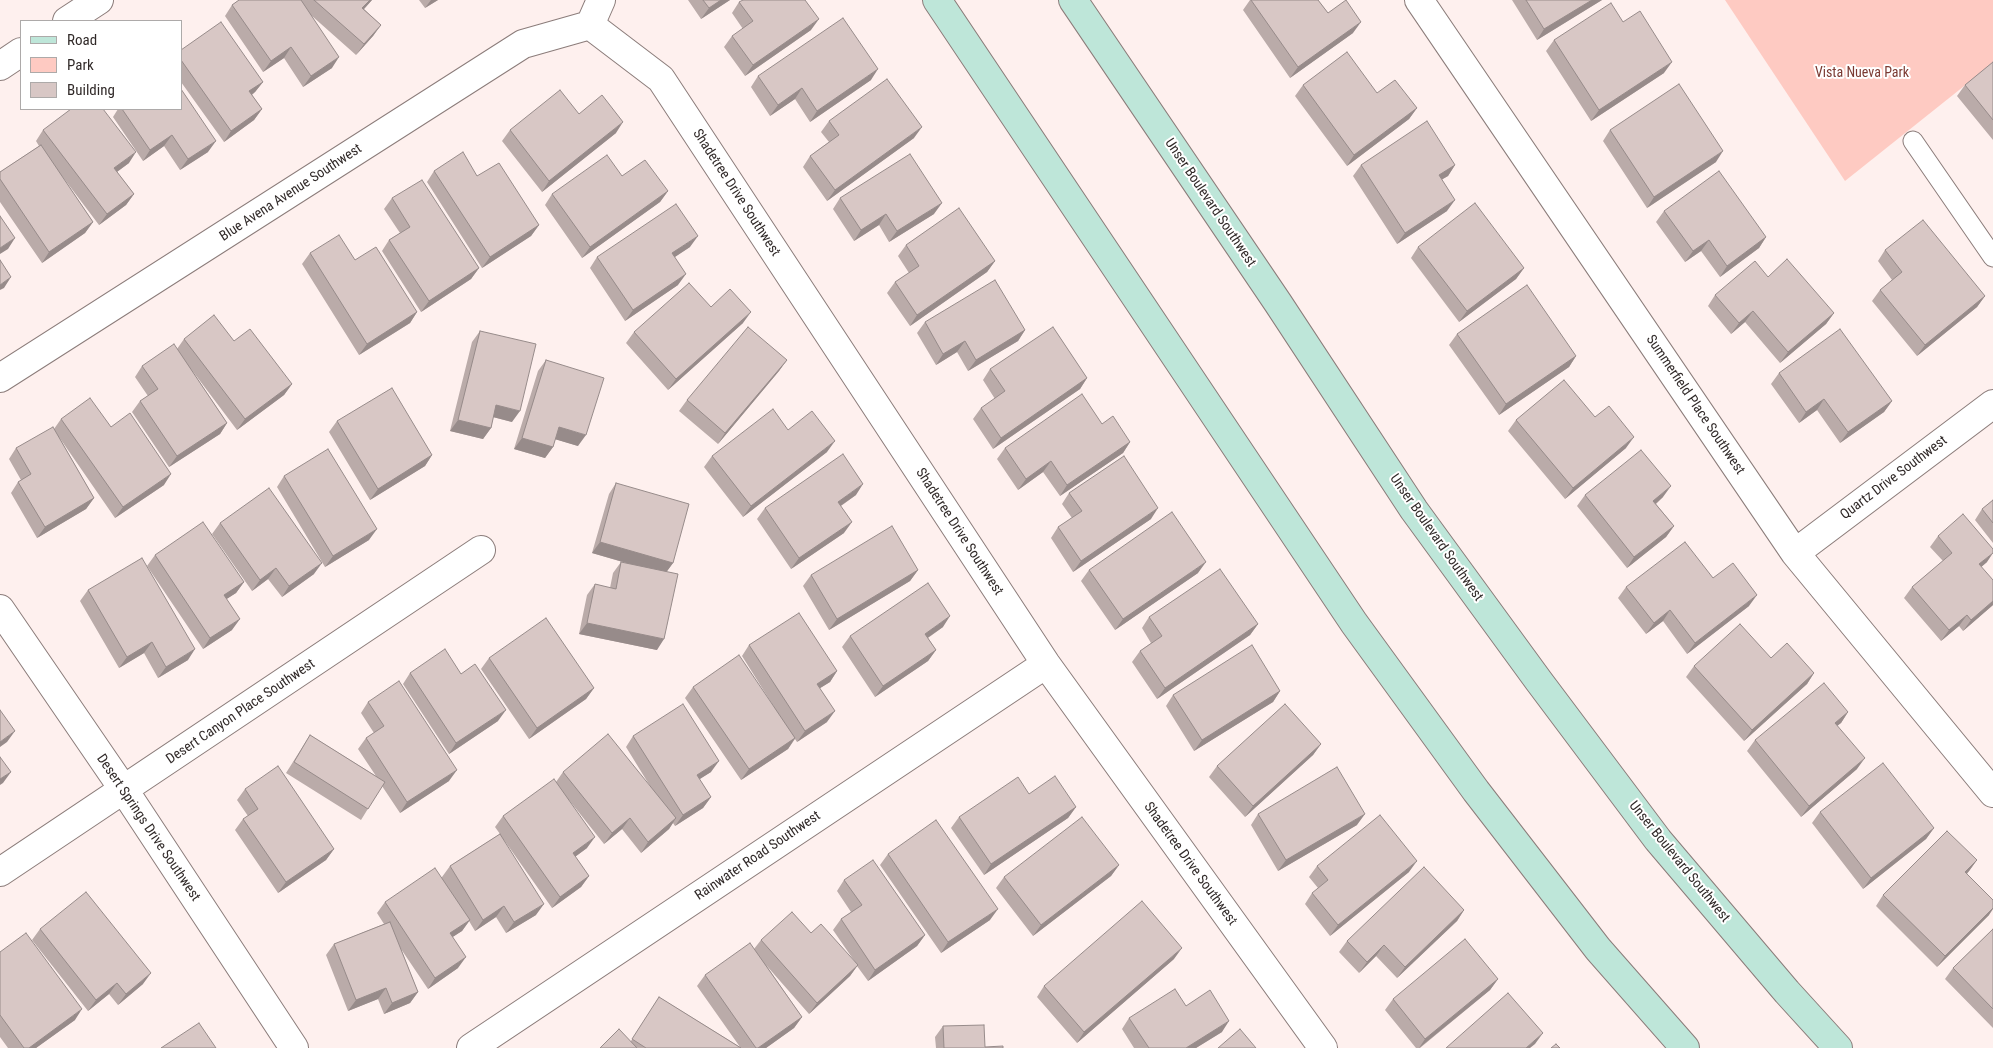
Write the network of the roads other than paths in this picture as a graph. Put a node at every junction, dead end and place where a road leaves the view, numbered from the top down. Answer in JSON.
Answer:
{"nodes":[{"id":1,"x":99,"y":0,"type":"edge"},
{"id":2,"x":601,"y":0,"type":"edge"},
{"id":3,"x":936,"y":0,"type":"edge"},
{"id":4,"x":1073,"y":0,"type":"edge"},
{"id":5,"x":1420,"y":0,"type":"edge"},
{"id":6,"x":69,"y":20,"type":"edge"},
{"id":7,"x":590,"y":25,"type":"junction"},
{"id":8,"x":20,"y":53,"type":"edge"},
{"id":9,"x":0,"y":66,"type":"edge"},
{"id":10,"x":1913,"y":141,"type":"dead end"},
{"id":11,"x":1993,"y":257,"type":"edge"},
{"id":12,"x":0,"y":378,"type":"edge"},
{"id":13,"x":1993,"y":404,"type":"edge"},
{"id":14,"x":481,"y":550,"type":"dead end"},
{"id":15,"x":1795,"y":553,"type":"junction"},
{"id":16,"x":0,"y":609,"type":"edge"},
{"id":17,"x":1046,"y":664,"type":"junction"},
{"id":18,"x":124,"y":790,"type":"junction"},
{"id":19,"x":1993,"y":793,"type":"edge"},
{"id":20,"x":0,"y":872,"type":"edge"},
{"id":21,"x":294,"y":1048,"type":"edge"},
{"id":22,"x":471,"y":1048,"type":"edge"},
{"id":23,"x":1323,"y":1048,"type":"edge"},
{"id":24,"x":1684,"y":1048,"type":"edge"},
{"id":25,"x":1838,"y":1048,"type":"edge"}],
"edges":[{"from":1,"to":6,"type":"street"},
{"from":2,"to":7,"type":"street"},
{"from":3,"to":24,"type":"main road"},
{"from":4,"to":25,"type":"main road","name":"Unser Boulevard Southwest"},
{"from":5,"to":15,"type":"street","name":"Summerfield Place Southwest"},
{"from":7,"to":12,"type":"street","name":"Blue Avena Avenue Southwest"},
{"from":7,"to":17,"type":"street","name":"Shadetree Drive Southwest"},
{"from":8,"to":9,"type":"street"},
{"from":10,"to":11,"type":"lane"},
{"from":13,"to":15,"type":"street","name":"Quartz Drive Southwest"},
{"from":14,"to":18,"type":"street","name":"Desert Canyon Place Southwest"},
{"from":15,"to":19,"type":"street","name":"Summerfield Place Southwest"},
{"from":16,"to":18,"type":"street","name":"Desert Springs Drive Southwest"},
{"from":17,"to":22,"type":"street","name":"Rainwater Road Southwest"},
{"from":17,"to":23,"type":"street","name":"Shadetree Drive Southwest"},
{"from":18,"to":20,"type":"street","name":"Desert Canyon Place Southwest"},
{"from":18,"to":21,"type":"street","name":"Desert Springs Drive Southwest"}]}
